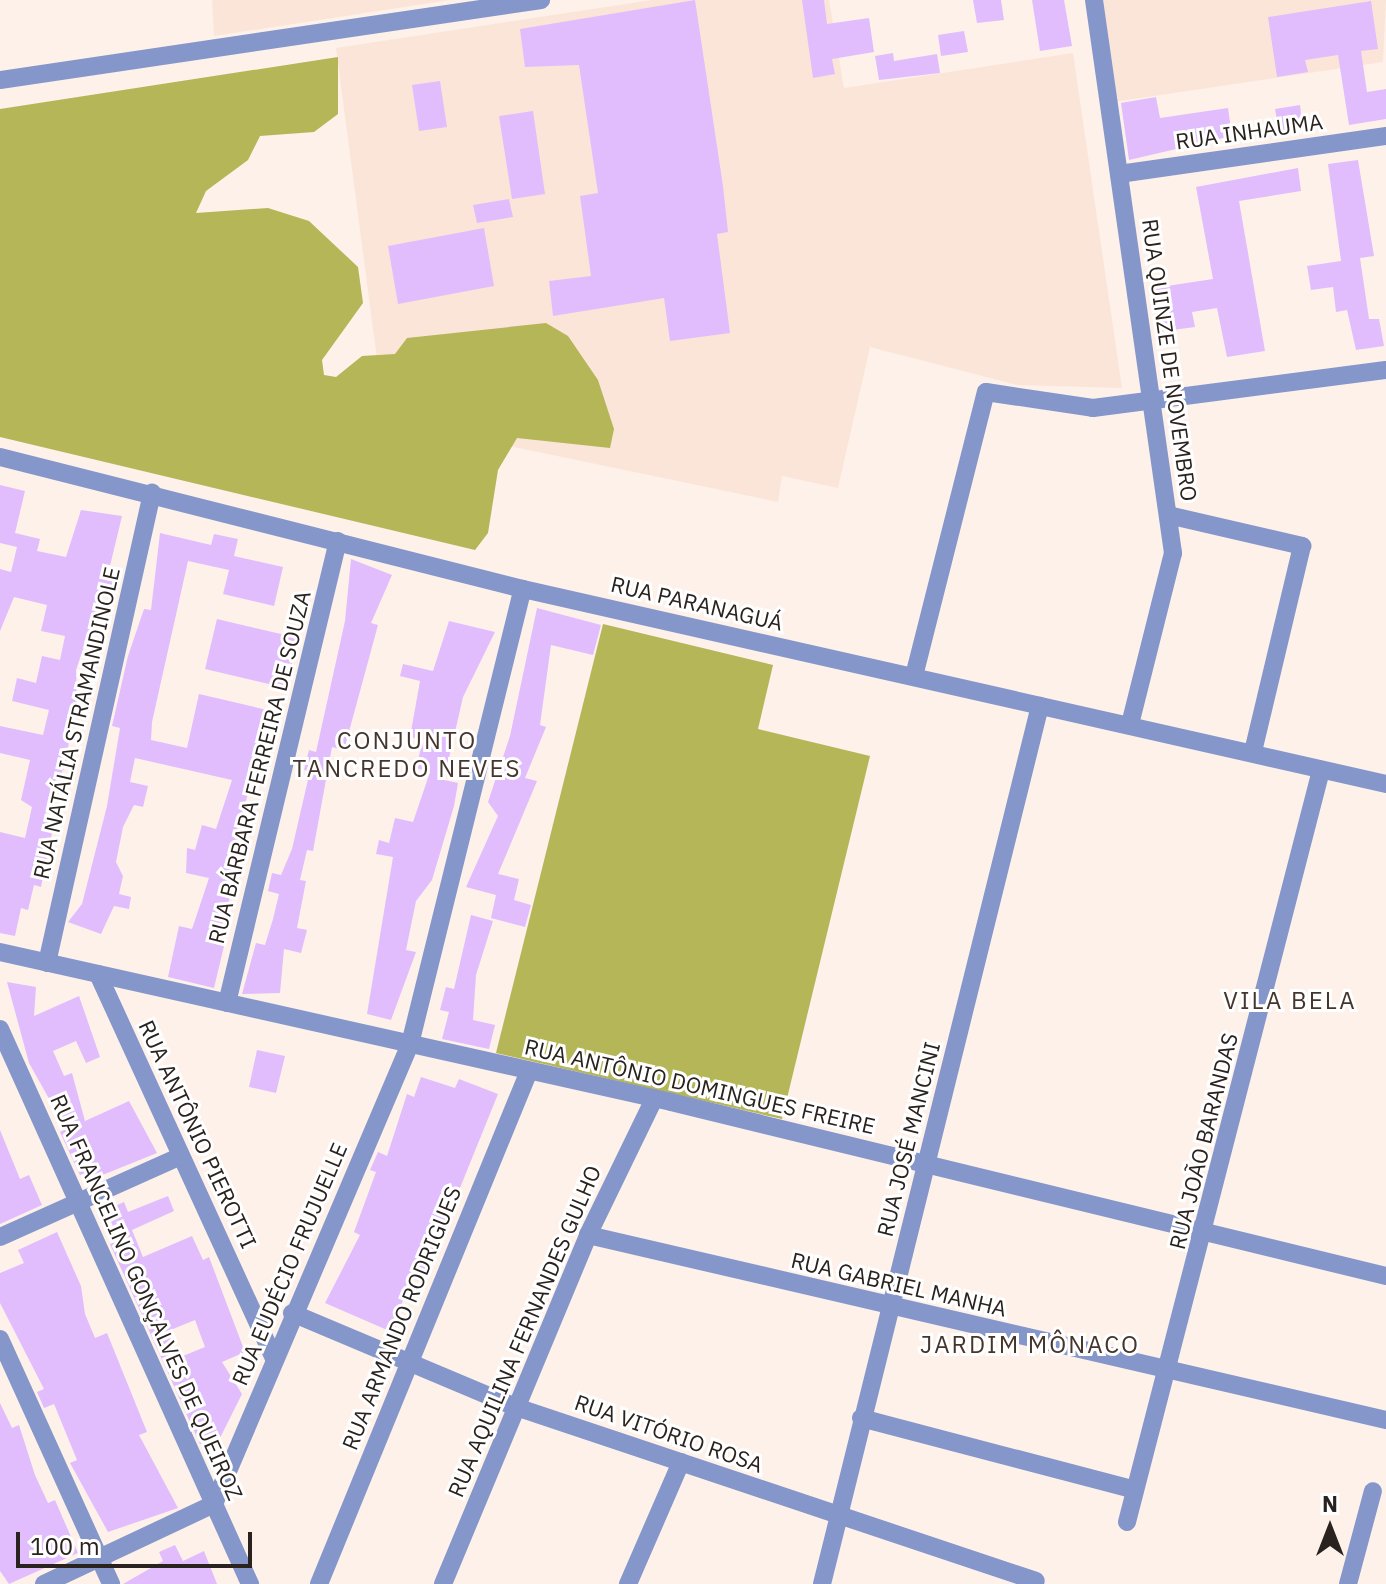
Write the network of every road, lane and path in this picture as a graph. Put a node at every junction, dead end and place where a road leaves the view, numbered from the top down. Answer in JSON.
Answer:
{"nodes":[{"id":1,"x":541,"y":0,"type":"edge"},
{"id":2,"x":1094,"y":0,"type":"edge"},
{"id":3,"x":0,"y":80,"type":"edge"},
{"id":4,"x":1386,"y":136,"type":"edge"},
{"id":5,"x":1119,"y":174,"type":"junction"},
{"id":6,"x":1386,"y":370,"type":"edge"},
{"id":7,"x":1152,"y":400,"type":"junction"},
{"id":8,"x":0,"y":457,"type":"edge"},
{"id":9,"x":152,"y":493,"type":"junction"},
{"id":10,"x":1168,"y":515,"type":"junction"},
{"id":11,"x":338,"y":541,"type":"junction"},
{"id":12,"x":523,"y":589,"type":"junction"},
{"id":13,"x":914,"y":676,"type":"junction"},
{"id":14,"x":1040,"y":706,"type":"junction"},
{"id":15,"x":1130,"y":724,"type":"junction"},
{"id":16,"x":1253,"y":751,"type":"junction"},
{"id":17,"x":1321,"y":770,"type":"junction"},
{"id":18,"x":1386,"y":784,"type":"edge"},
{"id":19,"x":0,"y":952,"type":"edge"},
{"id":20,"x":47,"y":963,"type":"junction"},
{"id":21,"x":98,"y":974,"type":"junction"},
{"id":22,"x":227,"y":1003,"type":"junction"},
{"id":23,"x":0,"y":1029,"type":"edge"},
{"id":24,"x":410,"y":1044,"type":"junction"},
{"id":25,"x":529,"y":1071,"type":"junction"},
{"id":26,"x":654,"y":1099,"type":"junction"},
{"id":27,"x":181,"y":1156,"type":"junction"},
{"id":28,"x":928,"y":1165,"type":"junction"},
{"id":29,"x":78,"y":1201,"type":"junction"},
{"id":30,"x":1204,"y":1233,"type":"junction"},
{"id":31,"x":588,"y":1235,"type":"junction"},
{"id":32,"x":0,"y":1237,"type":"edge"},
{"id":33,"x":1386,"y":1276,"type":"edge"},
{"id":34,"x":890,"y":1307,"type":"junction"},
{"id":35,"x":292,"y":1313,"type":"junction"},
{"id":36,"x":0,"y":1339,"type":"edge"},
{"id":37,"x":274,"y":1358,"type":"junction"},
{"id":38,"x":407,"y":1362,"type":"junction"},
{"id":39,"x":1171,"y":1370,"type":"junction"},
{"id":40,"x":516,"y":1407,"type":"junction"},
{"id":41,"x":861,"y":1418,"type":"junction"},
{"id":42,"x":1386,"y":1420,"type":"edge"},
{"id":43,"x":681,"y":1462,"type":"junction"},
{"id":44,"x":1135,"y":1490,"type":"junction"},
{"id":45,"x":1373,"y":1491,"type":"dead end"},
{"id":46,"x":214,"y":1504,"type":"junction"},
{"id":47,"x":838,"y":1515,"type":"junction"},
{"id":48,"x":1127,"y":1522,"type":"dead end"},
{"id":49,"x":99,"y":1559,"type":"junction"},
{"id":50,"x":1036,"y":1581,"type":"dead end"},
{"id":51,"x":44,"y":1584,"type":"edge"},
{"id":52,"x":111,"y":1584,"type":"edge"},
{"id":53,"x":250,"y":1584,"type":"edge"},
{"id":54,"x":319,"y":1584,"type":"edge"},
{"id":55,"x":443,"y":1584,"type":"edge"},
{"id":56,"x":628,"y":1584,"type":"edge"},
{"id":57,"x":822,"y":1584,"type":"edge"},
{"id":58,"x":1348,"y":1584,"type":"edge"}],
"edges":[{"from":1,"to":3,"type":"street"},
{"from":2,"to":5,"type":"street","name":"RUA QUINZE DE NOVEMBRO"},
{"from":4,"to":5,"type":"street","name":"RUA INHAUMA"},
{"from":5,"to":7,"type":"street","name":"RUA QUINZE DE NOVEMBRO"},
{"from":6,"to":7,"type":"street"},
{"from":7,"to":10,"type":"street","name":"RUA QUINZE DE NOVEMBRO"},
{"from":7,"to":13,"type":"street"},
{"from":8,"to":9,"type":"street","name":"RUA PARANAGUÁ"},
{"from":9,"to":11,"type":"street","name":"RUA PARANAGUÁ"},
{"from":9,"to":20,"type":"street","name":"RUA NATÁLIA STRAMANDINOLE"},
{"from":10,"to":15,"type":"street","name":"RUA QUINZE DE NOVEMBRO"},
{"from":10,"to":16,"type":"street"},
{"from":11,"to":12,"type":"street","name":"RUA PARANAGUÁ"},
{"from":11,"to":22,"type":"street","name":"RUA BÁRBARA FERREIRA DE SOUZA"},
{"from":12,"to":13,"type":"street","name":"RUA PARANAGUÁ"},
{"from":12,"to":24,"type":"street","name":"RUA EUDÉCIO FRUJUELLE"},
{"from":13,"to":14,"type":"street","name":"RUA PARANAGUÁ"},
{"from":14,"to":15,"type":"street","name":"RUA PARANAGUÁ"},
{"from":14,"to":28,"type":"street","name":"RUA JOSÉ MANCINI"},
{"from":15,"to":16,"type":"street","name":"RUA PARANAGUÁ"},
{"from":16,"to":17,"type":"street","name":"RUA PARANAGUÁ"},
{"from":17,"to":18,"type":"street","name":"RUA PARANAGUÁ"},
{"from":17,"to":30,"type":"street","name":"RUA JOÃO BARANDAS"},
{"from":19,"to":20,"type":"street","name":"RUA ANTÔNIO DOMINGUES FREIRE"},
{"from":20,"to":21,"type":"street","name":"RUA ANTÔNIO DOMINGUES FREIRE"},
{"from":21,"to":22,"type":"street","name":"RUA ANTÔNIO DOMINGUES FREIRE"},
{"from":21,"to":27,"type":"street","name":"RUA ANTÔNIO PIEROTTI"},
{"from":22,"to":24,"type":"street","name":"RUA ANTÔNIO DOMINGUES FREIRE"},
{"from":23,"to":29,"type":"street","name":"RUA FRANCELINO GONÇALVES DE QUEIROZ"},
{"from":24,"to":25,"type":"street","name":"RUA ANTÔNIO DOMINGUES FREIRE"},
{"from":24,"to":35,"type":"street","name":"RUA EUDÉCIO FRUJUELLE"},
{"from":25,"to":26,"type":"street","name":"RUA ANTÔNIO DOMINGUES FREIRE"},
{"from":25,"to":38,"type":"street","name":"RUA ARMANDO RODRIGUES"},
{"from":26,"to":28,"type":"street","name":"RUA ANTÔNIO DOMINGUES FREIRE"},
{"from":26,"to":31,"type":"street","name":"RUA AQUILINA FERNANDES GULHO"},
{"from":27,"to":29,"type":"street"},
{"from":27,"to":37,"type":"street","name":"RUA ANTÔNIO PIEROTTI"},
{"from":28,"to":30,"type":"street","name":"RUA ANTÔNIO DOMINGUES FREIRE"},
{"from":28,"to":34,"type":"street","name":"RUA JOSÉ MANCINI"},
{"from":29,"to":32,"type":"street"},
{"from":29,"to":46,"type":"street","name":"RUA FRANCELINO GONÇALVES DE QUEIROZ"},
{"from":30,"to":33,"type":"street","name":"RUA ANTÔNIO DOMINGUES FREIRE"},
{"from":30,"to":39,"type":"street","name":"RUA JOÃO BARANDAS"},
{"from":31,"to":34,"type":"street","name":"RUA GABRIEL MANHA"},
{"from":31,"to":40,"type":"street","name":"RUA AQUILINA FERNANDES GULHO"},
{"from":34,"to":39,"type":"street","name":"RUA GABRIEL MANHA"},
{"from":34,"to":41,"type":"street","name":"RUA JOSÉ MANCINI"},
{"from":35,"to":37,"type":"street","name":"RUA EUDÉCIO FRUJUELLE"},
{"from":35,"to":38,"type":"street","name":"RUA VITÓRIO ROSA"},
{"from":36,"to":49,"type":"street"},
{"from":37,"to":46,"type":"street","name":"RUA EUDÉCIO FRUJUELLE"},
{"from":38,"to":40,"type":"street","name":"RUA VITÓRIO ROSA"},
{"from":38,"to":54,"type":"street","name":"RUA ARMANDO RODRIGUES"},
{"from":39,"to":42,"type":"street","name":"RUA GABRIEL MANHA"},
{"from":39,"to":44,"type":"street","name":"RUA JOÃO BARANDAS"},
{"from":40,"to":43,"type":"street","name":"RUA VITÓRIO ROSA"},
{"from":40,"to":55,"type":"street","name":"RUA AQUILINA FERNANDES GULHO"},
{"from":41,"to":44,"type":"street"},
{"from":41,"to":47,"type":"street","name":"RUA JOSÉ MANCINI"},
{"from":43,"to":47,"type":"street","name":"RUA VITÓRIO ROSA"},
{"from":43,"to":56,"type":"street"},
{"from":44,"to":48,"type":"street","name":"RUA JOÃO BARANDAS"},
{"from":45,"to":58,"type":"street"},
{"from":46,"to":49,"type":"street"},
{"from":46,"to":53,"type":"street","name":"RUA FRANCELINO GONÇALVES DE QUEIROZ"},
{"from":47,"to":50,"type":"street","name":"RUA VITÓRIO ROSA"},
{"from":47,"to":57,"type":"street","name":"RUA JOSÉ MANCINI"},
{"from":49,"to":51,"type":"street"},
{"from":49,"to":52,"type":"street"}]}
